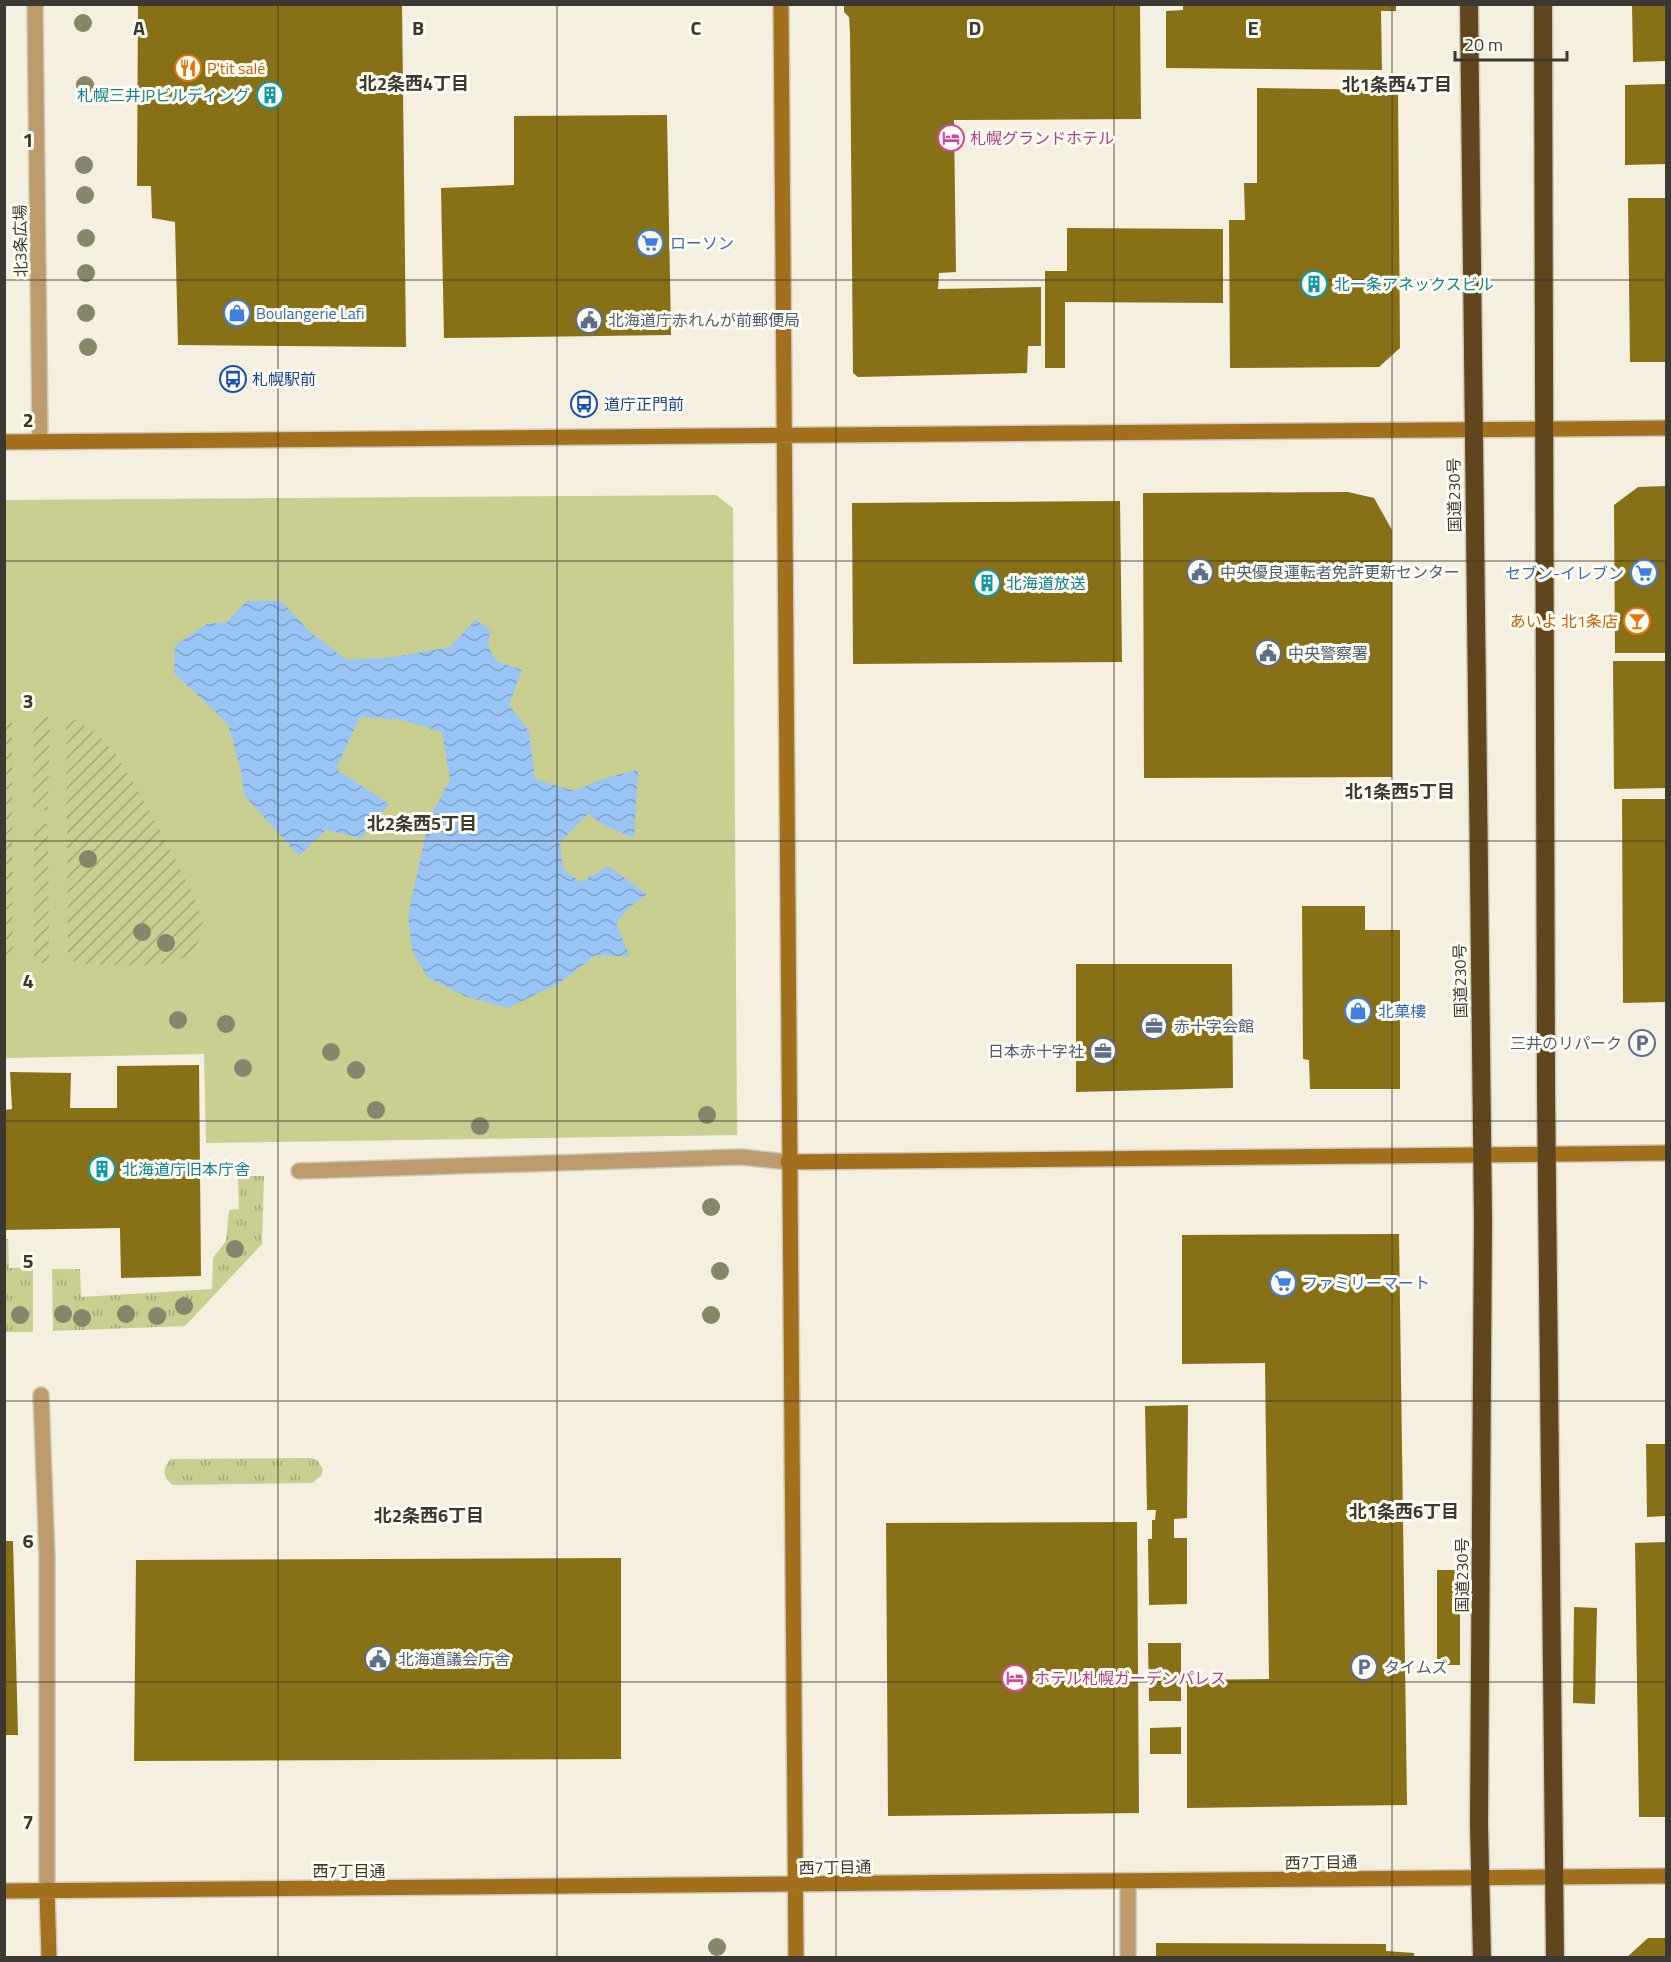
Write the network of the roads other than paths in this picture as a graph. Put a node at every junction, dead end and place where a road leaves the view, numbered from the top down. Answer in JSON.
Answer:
{"nodes":[{"id":1,"x":35,"y":4,"type":"edge"},
{"id":2,"x":781,"y":4,"type":"edge"},
{"id":3,"x":1469,"y":4,"type":"edge"},
{"id":4,"x":1543,"y":4,"type":"edge"},
{"id":5,"x":1666,"y":428,"type":"edge"},
{"id":6,"x":1544,"y":429,"type":"junction"},
{"id":7,"x":1472,"y":430,"type":"junction"},
{"id":8,"x":784,"y":436,"type":"junction"},
{"id":9,"x":40,"y":441,"type":"junction"},
{"id":10,"x":4,"y":442,"type":"edge"},
{"id":11,"x":1666,"y":1154,"type":"edge"},
{"id":12,"x":1547,"y":1155,"type":"junction"},
{"id":13,"x":1482,"y":1156,"type":"junction"},
{"id":14,"x":788,"y":1162,"type":"junction"},
{"id":15,"x":299,"y":1171,"type":"dead end"},
{"id":16,"x":41,"y":1395,"type":"dead end"},
{"id":17,"x":1666,"y":1876,"type":"edge"},
{"id":18,"x":1553,"y":1877,"type":"junction"},
{"id":19,"x":1480,"y":1878,"type":"junction"},
{"id":20,"x":1128,"y":1881,"type":"junction"},
{"id":21,"x":795,"y":1885,"type":"junction"},
{"id":22,"x":47,"y":1890,"type":"junction"},
{"id":23,"x":4,"y":1891,"type":"edge"},
{"id":24,"x":49,"y":1958,"type":"edge"},
{"id":25,"x":796,"y":1958,"type":"edge"},
{"id":26,"x":1128,"y":1958,"type":"edge"},
{"id":27,"x":1482,"y":1958,"type":"edge"},
{"id":28,"x":1555,"y":1958,"type":"edge"}],
"edges":[{"from":1,"to":9,"type":"street","name":"北3条広場"},
{"from":2,"to":8,"type":"street"},
{"from":3,"to":7,"type":"highway","name":"国道230号"},
{"from":4,"to":6,"type":"highway"},
{"from":5,"to":6,"type":"street"},
{"from":6,"to":7,"type":"street"},
{"from":6,"to":12,"type":"highway"},
{"from":7,"to":8,"type":"street"},
{"from":7,"to":13,"type":"highway","name":"国道230号"},
{"from":8,"to":9,"type":"street"},
{"from":8,"to":14,"type":"street"},
{"from":9,"to":10,"type":"street"},
{"from":11,"to":12,"type":"street"},
{"from":12,"to":13,"type":"street"},
{"from":12,"to":18,"type":"highway"},
{"from":13,"to":14,"type":"street"},
{"from":13,"to":19,"type":"highway","name":"国道230号"},
{"from":14,"to":15,"type":"street"},
{"from":14,"to":21,"type":"street"},
{"from":16,"to":22,"type":"street"},
{"from":17,"to":18,"type":"street","name":"西7丁目通"},
{"from":18,"to":19,"type":"street","name":"西7丁目通"},
{"from":18,"to":28,"type":"highway"},
{"from":19,"to":20,"type":"street","name":"西7丁目通"},
{"from":19,"to":27,"type":"highway","name":"国道230号"},
{"from":20,"to":21,"type":"street","name":"西7丁目通"},
{"from":20,"to":26,"type":"street"},
{"from":21,"to":22,"type":"street","name":"西7丁目通"},
{"from":21,"to":25,"type":"street"},
{"from":22,"to":23,"type":"street","name":"西7丁目通"},
{"from":22,"to":24,"type":"street"}]}
